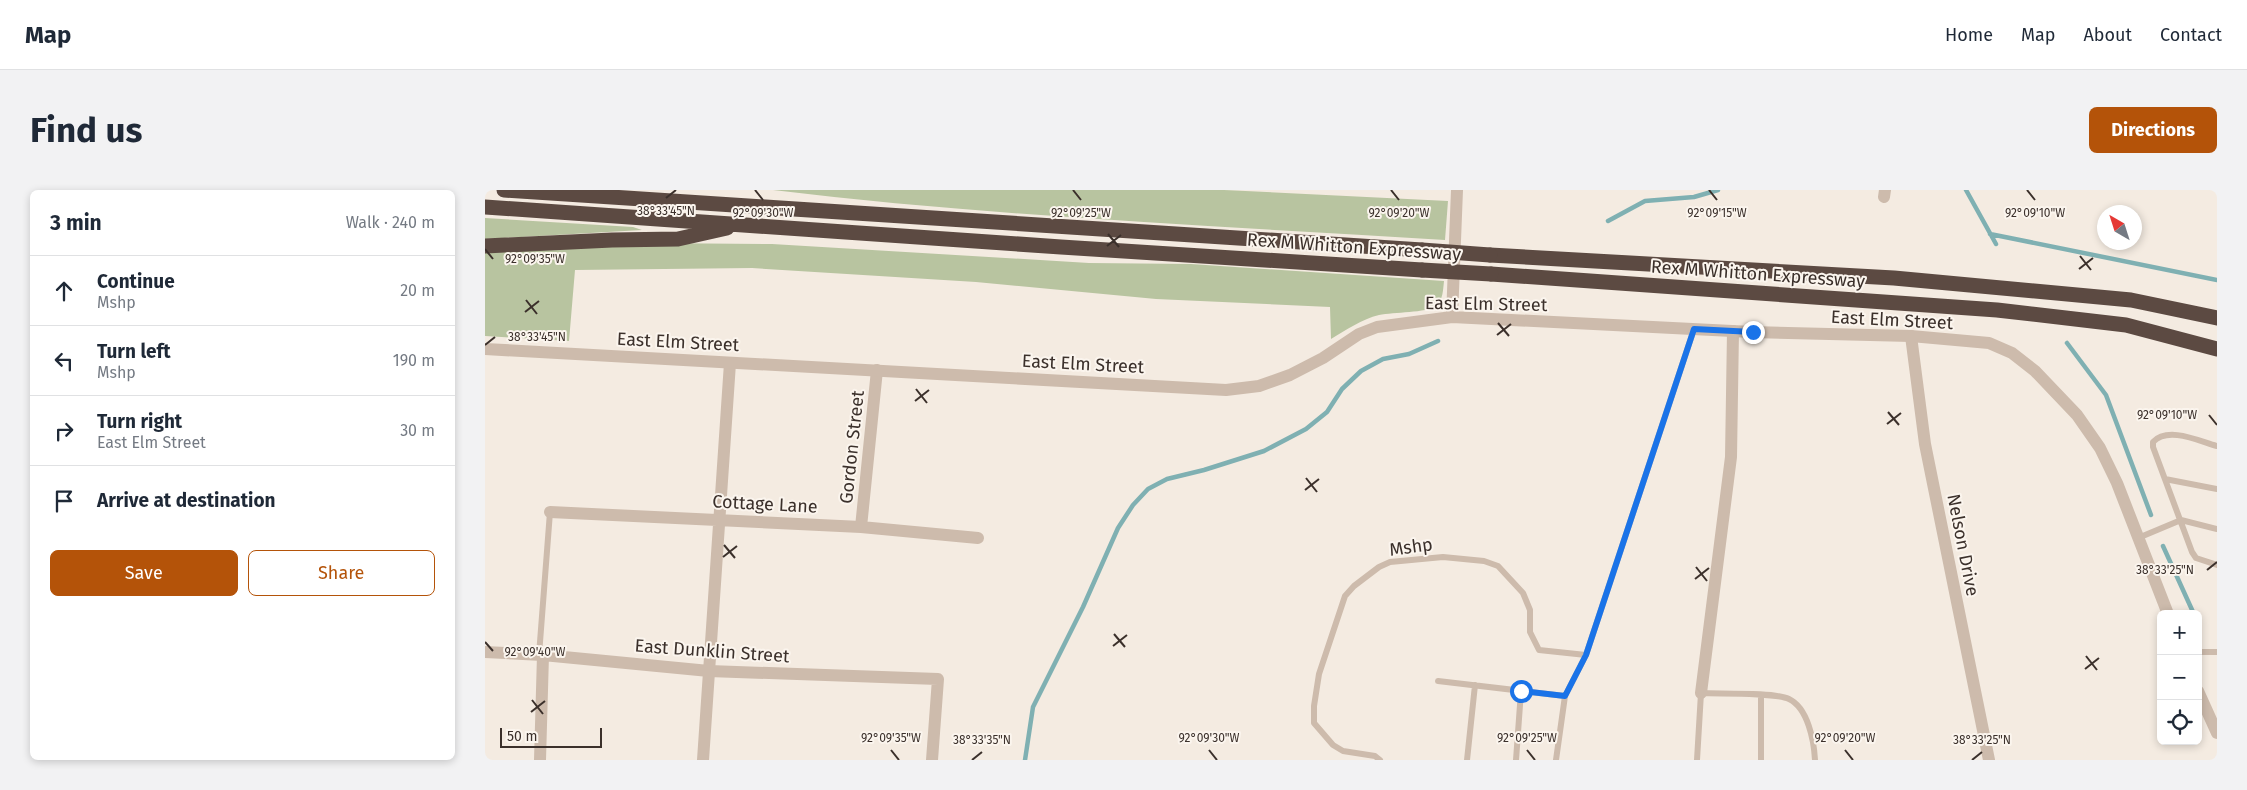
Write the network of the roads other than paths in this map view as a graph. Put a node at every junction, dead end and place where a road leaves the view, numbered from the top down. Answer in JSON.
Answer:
{"nodes":[{"id":1,"x":504,"y":190,"type":"edge"},
{"id":2,"x":665,"y":190,"type":"edge"},
{"id":3,"x":1457,"y":190,"type":"edge"},
{"id":4,"x":744,"y":205,"type":"junction"},
{"id":5,"x":485,"y":207,"type":"edge"},
{"id":6,"x":744,"y":225,"type":"junction"},
{"id":7,"x":485,"y":246,"type":"edge"},
{"id":8,"x":1452,"y":318,"type":"junction"},
{"id":9,"x":2217,"y":318,"type":"edge"},
{"id":10,"x":1694,"y":329,"type":"junction"},
{"id":11,"x":1733,"y":331,"type":"junction"},
{"id":12,"x":1911,"y":336,"type":"junction"},
{"id":13,"x":485,"y":349,"type":"edge"},
{"id":14,"x":2217,"y":349,"type":"edge"},
{"id":15,"x":731,"y":363,"type":"junction"},
{"id":16,"x":877,"y":370,"type":"junction"},
{"id":17,"x":2217,"y":446,"type":"edge"},
{"id":18,"x":2165,"y":478,"type":"junction"},
{"id":19,"x":2217,"y":489,"type":"edge"},
{"id":20,"x":550,"y":512,"type":"joint"},
{"id":21,"x":720,"y":519,"type":"junction"},
{"id":22,"x":2181,"y":520,"type":"junction"},
{"id":23,"x":861,"y":527,"type":"junction"},
{"id":24,"x":2217,"y":530,"type":"edge"},
{"id":25,"x":978,"y":538,"type":"dead end"},
{"id":26,"x":2138,"y":538,"type":"junction"},
{"id":27,"x":2217,"y":565,"type":"edge"},
{"id":28,"x":2166,"y":610,"type":"edge"},
{"id":29,"x":485,"y":652,"type":"edge"},
{"id":30,"x":2202,"y":652,"type":"edge"},
{"id":31,"x":2217,"y":652,"type":"edge"},
{"id":32,"x":541,"y":655,"type":"junction"},
{"id":33,"x":1586,"y":655,"type":"junction"},
{"id":34,"x":709,"y":671,"type":"junction"},
{"id":35,"x":1438,"y":681,"type":"dead end"},
{"id":36,"x":1475,"y":685,"type":"junction"},
{"id":37,"x":1521,"y":691,"type":"junction"},
{"id":38,"x":1701,"y":693,"type":"junction"},
{"id":39,"x":1565,"y":696,"type":"junction"},
{"id":40,"x":1761,"y":696,"type":"junction"},
{"id":41,"x":2202,"y":700,"type":"edge"},
{"id":42,"x":2217,"y":733,"type":"edge"},
{"id":43,"x":540,"y":760,"type":"edge"},
{"id":44,"x":703,"y":760,"type":"edge"},
{"id":45,"x":932,"y":760,"type":"edge"},
{"id":46,"x":1381,"y":760,"type":"edge"},
{"id":47,"x":1467,"y":760,"type":"edge"},
{"id":48,"x":1516,"y":760,"type":"edge"},
{"id":49,"x":1556,"y":760,"type":"edge"},
{"id":50,"x":1697,"y":760,"type":"edge"},
{"id":51,"x":1761,"y":760,"type":"edge"},
{"id":52,"x":1815,"y":760,"type":"edge"},
{"id":53,"x":1989,"y":760,"type":"edge"}],
"edges":[{"from":1,"to":4,"type":"highway","name":"Rex M Whitton Expressway"},
{"from":2,"to":4,"type":"highway"},
{"from":3,"to":8,"type":"street"},
{"from":4,"to":9,"type":"highway","name":"Rex M Whitton Expressway","bridge":true},
{"from":5,"to":6,"type":"highway","name":"Rex M Whitton Expressway"},
{"from":6,"to":7,"type":"highway"},
{"from":6,"to":14,"type":"highway","name":"Rex M Whitton Expressway","bridge":true},
{"from":8,"to":10,"type":"street","name":"East Elm Street"},
{"from":8,"to":16,"type":"street","name":"East Elm Street"},
{"from":10,"to":11,"type":"street","name":"East Elm Street"},
{"from":10,"to":33,"type":"lane"},
{"from":11,"to":12,"type":"street","name":"East Elm Street"},
{"from":11,"to":38,"type":"street"},
{"from":12,"to":26,"type":"street","name":"East Elm Street"},
{"from":12,"to":53,"type":"street","name":"Nelson Drive"},
{"from":13,"to":15,"type":"street","name":"East Elm Street"},
{"from":15,"to":16,"type":"street","name":"East Elm Street"},
{"from":15,"to":21,"type":"street"},
{"from":16,"to":23,"type":"street","name":"Gordon Street"},
{"from":17,"to":18,"type":"lane"},
{"from":18,"to":19,"type":"lane"},
{"from":18,"to":22,"type":"lane"},
{"from":20,"to":21,"type":"street","name":"Cottage Lane"},
{"from":20,"to":32,"type":"lane"},
{"from":21,"to":23,"type":"street","name":"Cottage Lane"},
{"from":21,"to":34,"type":"street"},
{"from":22,"to":24,"type":"lane"},
{"from":22,"to":26,"type":"lane"},
{"from":22,"to":27,"type":"lane"},
{"from":23,"to":25,"type":"street","name":"Cottage Lane"},
{"from":26,"to":28,"type":"street","name":"East Elm Street"},
{"from":29,"to":32,"type":"street","name":"East Dunklin Street"},
{"from":30,"to":31,"type":"lane"},
{"from":32,"to":34,"type":"street","name":"East Dunklin Street"},
{"from":32,"to":43,"type":"street"},
{"from":33,"to":39,"type":"lane"},
{"from":33,"to":46,"type":"lane","name":"Mshp"},
{"from":34,"to":44,"type":"street"},
{"from":34,"to":45,"type":"street","name":"East Dunklin Street"},
{"from":35,"to":36,"type":"lane"},
{"from":36,"to":37,"type":"lane"},
{"from":36,"to":47,"type":"lane"},
{"from":37,"to":39,"type":"lane"},
{"from":37,"to":48,"type":"lane"},
{"from":38,"to":40,"type":"lane"},
{"from":38,"to":50,"type":"lane"},
{"from":39,"to":49,"type":"lane"},
{"from":40,"to":51,"type":"lane"},
{"from":40,"to":52,"type":"lane"},
{"from":41,"to":42,"type":"street"}]}
